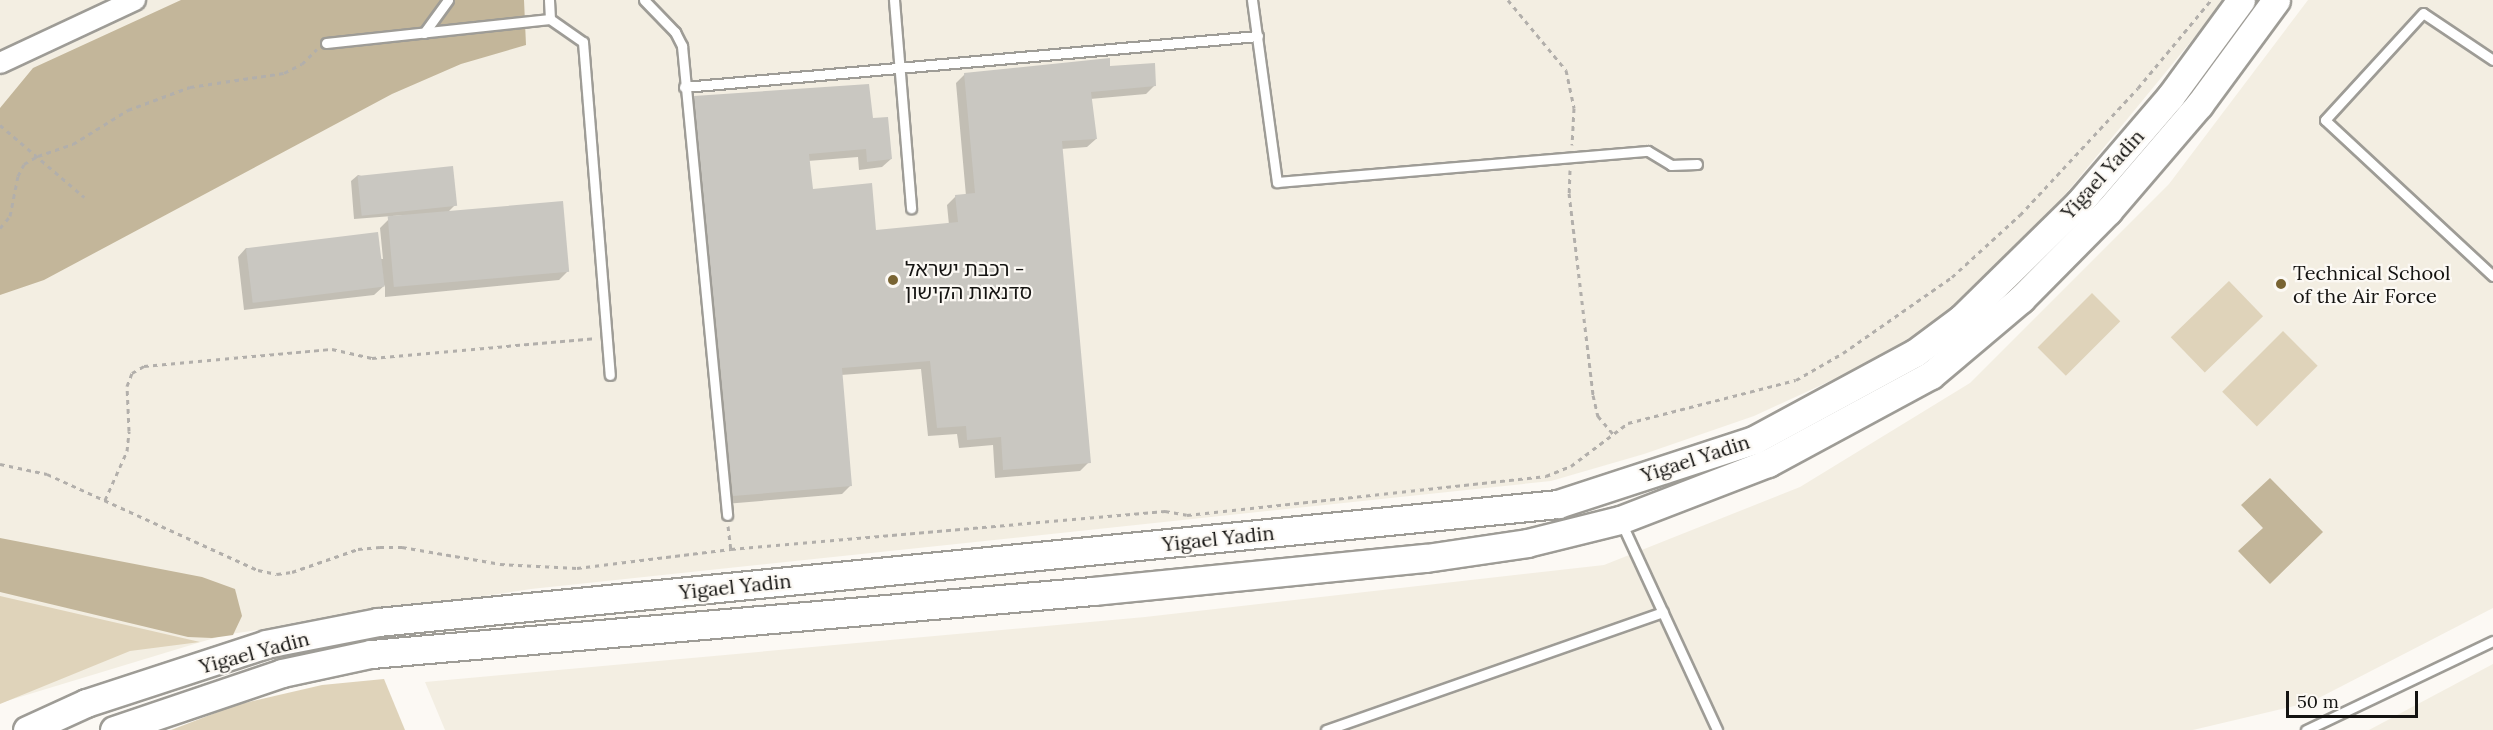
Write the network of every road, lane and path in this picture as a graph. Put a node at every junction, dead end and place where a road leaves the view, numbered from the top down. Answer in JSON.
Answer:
{"nodes":[{"id":1,"x":135,"y":0,"type":"edge"},
{"id":2,"x":448,"y":0,"type":"edge"},
{"id":3,"x":549,"y":0,"type":"edge"},
{"id":4,"x":644,"y":0,"type":"edge"},
{"id":5,"x":894,"y":0,"type":"edge"},
{"id":6,"x":1252,"y":0,"type":"edge"},
{"id":7,"x":1508,"y":0,"type":"edge"},
{"id":8,"x":2211,"y":0,"type":"edge"},
{"id":9,"x":2241,"y":0,"type":"edge"},
{"id":10,"x":2276,"y":0,"type":"edge"},
{"id":11,"x":550,"y":19,"type":"junction"},
{"id":12,"x":424,"y":33,"type":"junction"},
{"id":13,"x":1258,"y":36,"type":"junction"},
{"id":14,"x":326,"y":43,"type":"joint"},
{"id":15,"x":2493,"y":60,"type":"edge"},
{"id":16,"x":0,"y":63,"type":"edge"},
{"id":17,"x":901,"y":69,"type":"junction"},
{"id":18,"x":684,"y":87,"type":"junction"},
{"id":19,"x":0,"y":125,"type":"edge"},
{"id":20,"x":38,"y":156,"type":"junction"},
{"id":21,"x":1571,"y":157,"type":"junction"},
{"id":22,"x":1697,"y":164,"type":"dead end"},
{"id":23,"x":84,"y":197,"type":"dead end"},
{"id":24,"x":911,"y":208,"type":"dead end"},
{"id":25,"x":0,"y":228,"type":"edge"},
{"id":26,"x":2493,"y":276,"type":"edge"},
{"id":27,"x":605,"y":338,"type":"junction"},
{"id":28,"x":610,"y":375,"type":"dead end"},
{"id":29,"x":1612,"y":434,"type":"junction"},
{"id":30,"x":0,"y":464,"type":"edge"},
{"id":31,"x":105,"y":500,"type":"junction"},
{"id":32,"x":727,"y":515,"type":"joint"},
{"id":33,"x":1620,"y":520,"type":"junction"},
{"id":34,"x":731,"y":549,"type":"junction"},
{"id":35,"x":1663,"y":612,"type":"junction"},
{"id":36,"x":2493,"y":640,"type":"edge"},
{"id":37,"x":27,"y":730,"type":"edge"},
{"id":38,"x":114,"y":730,"type":"edge"},
{"id":39,"x":1326,"y":730,"type":"edge"},
{"id":40,"x":1717,"y":730,"type":"edge"},
{"id":41,"x":2306,"y":730,"type":"edge"}],
"edges":[{"from":1,"to":16,"type":"street"},
{"from":2,"to":12,"type":"lane"},
{"from":3,"to":11,"type":"lane"},
{"from":4,"to":18,"type":"lane"},
{"from":5,"to":17,"type":"lane"},
{"from":6,"to":13,"type":"lane"},
{"from":7,"to":21,"type":"path"},
{"from":8,"to":29,"type":"path"},
{"from":9,"to":37,"type":"main road","name":"Yigael Yadin"},
{"from":10,"to":33,"type":"main road","name":"Yigael Yadin"},
{"from":11,"to":12,"type":"lane"},
{"from":11,"to":27,"type":"lane"},
{"from":12,"to":14,"type":"lane"},
{"from":13,"to":17,"type":"lane"},
{"from":13,"to":21,"type":"lane"},
{"from":14,"to":20,"type":"path"},
{"from":15,"to":26,"type":"lane"},
{"from":17,"to":18,"type":"lane"},
{"from":17,"to":24,"type":"lane"},
{"from":18,"to":32,"type":"lane"},
{"from":19,"to":20,"type":"path"},
{"from":20,"to":23,"type":"path"},
{"from":20,"to":25,"type":"path"},
{"from":21,"to":22,"type":"lane"},
{"from":21,"to":29,"type":"path"},
{"from":27,"to":28,"type":"lane"},
{"from":27,"to":31,"type":"path"},
{"from":29,"to":34,"type":"path"},
{"from":30,"to":31,"type":"path"},
{"from":31,"to":34,"type":"path"},
{"from":32,"to":34,"type":"path"},
{"from":33,"to":35,"type":"lane"},
{"from":33,"to":38,"type":"main road","name":"Yigael Yadin"},
{"from":35,"to":39,"type":"lane"},
{"from":35,"to":40,"type":"lane"},
{"from":36,"to":41,"type":"lane"}]}
